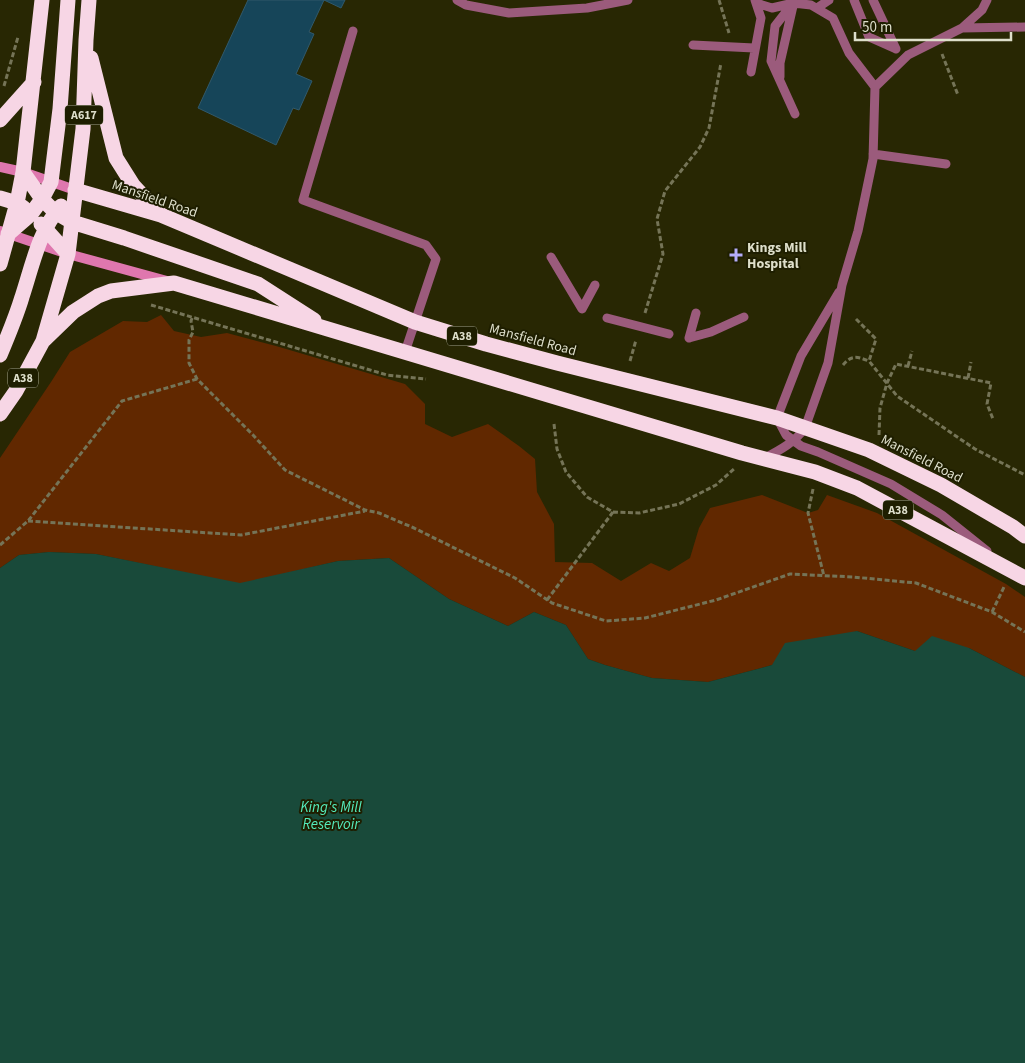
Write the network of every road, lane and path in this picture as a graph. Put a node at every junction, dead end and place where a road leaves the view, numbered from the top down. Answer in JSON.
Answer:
{"nodes":[{"id":1,"x":42,"y":0,"type":"edge"},
{"id":2,"x":68,"y":0,"type":"edge"},
{"id":3,"x":89,"y":0,"type":"edge"},
{"id":4,"x":457,"y":0,"type":"edge"},
{"id":5,"x":628,"y":0,"type":"edge"},
{"id":6,"x":719,"y":0,"type":"edge"},
{"id":7,"x":830,"y":0,"type":"edge"},
{"id":8,"x":854,"y":0,"type":"edge"},
{"id":9,"x":873,"y":0,"type":"edge"},
{"id":10,"x":987,"y":0,"type":"edge"},
{"id":11,"x":756,"y":1,"type":"edge"},
{"id":12,"x":793,"y":4,"type":"junction"},
{"id":13,"x":816,"y":8,"type":"junction"},
{"id":14,"x":1025,"y":27,"type":"edge"},
{"id":15,"x":38,"y":28,"type":"junction"},
{"id":16,"x":962,"y":28,"type":"junction"},
{"id":17,"x":353,"y":31,"type":"dead end"},
{"id":18,"x":731,"y":38,"type":"dead end"},
{"id":19,"x":86,"y":40,"type":"junction"},
{"id":20,"x":693,"y":45,"type":"dead end"},
{"id":21,"x":754,"y":48,"type":"junction"},
{"id":22,"x":896,"y":49,"type":"junction"},
{"id":23,"x":942,"y":54,"type":"dead end"},
{"id":24,"x":902,"y":61,"type":"junction"},
{"id":25,"x":721,"y":63,"type":"dead end"},
{"id":26,"x":751,"y":72,"type":"dead end"},
{"id":27,"x":34,"y":82,"type":"junction"},
{"id":28,"x":876,"y":87,"type":"junction"},
{"id":29,"x":3,"y":88,"type":"dead end"},
{"id":30,"x":958,"y":95,"type":"dead end"},
{"id":31,"x":795,"y":114,"type":"dead end"},
{"id":32,"x":0,"y":120,"type":"edge"},
{"id":33,"x":873,"y":154,"type":"junction"},
{"id":34,"x":946,"y":164,"type":"dead end"},
{"id":35,"x":0,"y":167,"type":"edge"},
{"id":36,"x":23,"y":172,"type":"junction"},
{"id":37,"x":51,"y":182,"type":"junction"},
{"id":38,"x":75,"y":190,"type":"junction"},
{"id":39,"x":0,"y":198,"type":"edge"},
{"id":40,"x":42,"y":200,"type":"junction"},
{"id":41,"x":17,"y":203,"type":"junction"},
{"id":42,"x":55,"y":212,"type":"junction"},
{"id":43,"x":31,"y":214,"type":"junction"},
{"id":44,"x":161,"y":215,"type":"junction"},
{"id":45,"x":72,"y":222,"type":"junction"},
{"id":46,"x":46,"y":229,"type":"junction"},
{"id":47,"x":4,"y":232,"type":"edge"},
{"id":48,"x":39,"y":244,"type":"junction"},
{"id":49,"x":68,"y":254,"type":"junction"},
{"id":50,"x":551,"y":257,"type":"dead end"},
{"id":51,"x":0,"y":264,"type":"edge"},
{"id":52,"x":174,"y":283,"type":"junction"},
{"id":53,"x":595,"y":285,"type":"dead end"},
{"id":54,"x":842,"y":285,"type":"junction"},
{"id":55,"x":150,"y":305,"type":"dead end"},
{"id":56,"x":644,"y":313,"type":"dead end"},
{"id":57,"x":696,"y":313,"type":"dead end"},
{"id":58,"x":744,"y":317,"type":"dead end"},
{"id":59,"x":192,"y":318,"type":"junction"},
{"id":60,"x":607,"y":318,"type":"dead end"},
{"id":61,"x":856,"y":319,"type":"dead end"},
{"id":62,"x":415,"y":322,"type":"junction"},
{"id":63,"x":330,"y":330,"type":"junction"},
{"id":64,"x":669,"y":334,"type":"dead end"},
{"id":65,"x":637,"y":337,"type":"dead end"},
{"id":66,"x":43,"y":341,"type":"junction"},
{"id":67,"x":912,"y":351,"type":"dead end"},
{"id":68,"x":405,"y":352,"type":"junction"},
{"id":69,"x":0,"y":355,"type":"edge"},
{"id":70,"x":630,"y":361,"type":"dead end"},
{"id":71,"x":869,"y":361,"type":"junction"},
{"id":72,"x":971,"y":362,"type":"dead end"},
{"id":73,"x":908,"y":366,"type":"junction"},
{"id":74,"x":842,"y":367,"type":"dead end"},
{"id":75,"x":968,"y":378,"type":"junction"},
{"id":76,"x":197,"y":379,"type":"junction"},
{"id":77,"x":435,"y":379,"type":"dead end"},
{"id":78,"x":887,"y":384,"type":"junction"},
{"id":79,"x":0,"y":414,"type":"edge"},
{"id":80,"x":777,"y":418,"type":"junction"},
{"id":81,"x":992,"y":419,"type":"dead end"},
{"id":82,"x":554,"y":424,"type":"dead end"},
{"id":83,"x":805,"y":428,"type":"junction"},
{"id":84,"x":879,"y":435,"type":"dead end"},
{"id":85,"x":794,"y":441,"type":"junction"},
{"id":86,"x":764,"y":459,"type":"junction"},
{"id":87,"x":738,"y":466,"type":"dead end"},
{"id":88,"x":1025,"y":475,"type":"edge"},
{"id":89,"x":814,"y":486,"type":"dead end"},
{"id":90,"x":365,"y":510,"type":"junction"},
{"id":91,"x":613,"y":512,"type":"junction"},
{"id":92,"x":28,"y":521,"type":"junction"},
{"id":93,"x":1025,"y":536,"type":"edge"},
{"id":94,"x":0,"y":544,"type":"edge"},
{"id":95,"x":1009,"y":569,"type":"junction"},
{"id":96,"x":824,"y":576,"type":"junction"},
{"id":97,"x":1025,"y":578,"type":"edge"},
{"id":98,"x":1005,"y":585,"type":"dead end"},
{"id":99,"x":547,"y":600,"type":"junction"},
{"id":100,"x":992,"y":612,"type":"junction"},
{"id":101,"x":1025,"y":632,"type":"edge"}],
"edges":[{"from":1,"to":15,"type":"highway"},
{"from":2,"to":37,"type":"highway"},
{"from":3,"to":19,"type":"highway","number":"A617"},
{"from":4,"to":5,"type":"lane"},
{"from":6,"to":18,"type":"path"},
{"from":7,"to":13,"type":"lane"},
{"from":8,"to":22,"type":"lane"},
{"from":9,"to":22,"type":"lane"},
{"from":10,"to":16,"type":"lane"},
{"from":11,"to":12,"type":"lane"},
{"from":11,"to":21,"type":"lane"},
{"from":12,"to":13,"type":"lane"},
{"from":12,"to":31,"type":"lane"},
{"from":13,"to":28,"type":"lane"},
{"from":14,"to":16,"type":"lane"},
{"from":15,"to":27,"type":"highway"},
{"from":15,"to":29,"type":"path"},
{"from":16,"to":24,"type":"lane"},
{"from":17,"to":62,"type":"lane"},
{"from":19,"to":38,"type":"highway","number":"A617"},
{"from":19,"to":44,"type":"highway"},
{"from":20,"to":21,"type":"lane"},
{"from":21,"to":26,"type":"lane"},
{"from":22,"to":24,"type":"lane"},
{"from":23,"to":30,"type":"path"},
{"from":24,"to":28,"type":"lane"},
{"from":25,"to":56,"type":"path"},
{"from":27,"to":32,"type":"highway"},
{"from":27,"to":36,"type":"highway"},
{"from":28,"to":33,"type":"lane"},
{"from":33,"to":34,"type":"lane"},
{"from":33,"to":54,"type":"lane"},
{"from":35,"to":36,"type":"main road","name":"Mansfield Road"},
{"from":36,"to":37,"type":"main road","name":"Mansfield Road"},
{"from":36,"to":40,"type":"highway"},
{"from":36,"to":41,"type":"highway"},
{"from":37,"to":38,"type":"main road","name":"Mansfield Road"},
{"from":37,"to":40,"type":"highway"},
{"from":38,"to":42,"type":"highway"},
{"from":38,"to":44,"type":"highway","name":"Mansfield Road","number":"A38"},
{"from":38,"to":45,"type":"highway","number":"A617"},
{"from":39,"to":41,"type":"highway"},
{"from":40,"to":42,"type":"highway"},
{"from":40,"to":43,"type":"highway"},
{"from":41,"to":43,"type":"highway"},
{"from":41,"to":47,"type":"highway"},
{"from":42,"to":45,"type":"highway"},
{"from":42,"to":46,"type":"highway"},
{"from":43,"to":46,"type":"highway"},
{"from":43,"to":47,"type":"highway"},
{"from":44,"to":62,"type":"highway","name":"Mansfield Road","number":"A38"},
{"from":45,"to":49,"type":"highway","number":"A617"},
{"from":45,"to":63,"type":"highway"},
{"from":46,"to":48,"type":"highway"},
{"from":46,"to":49,"type":"highway"},
{"from":47,"to":48,"type":"main road"},
{"from":47,"to":51,"type":"highway"},
{"from":48,"to":49,"type":"main road"},
{"from":48,"to":69,"type":"highway"},
{"from":49,"to":52,"type":"main road"},
{"from":49,"to":66,"type":"highway","number":"A617"},
{"from":50,"to":53,"type":"lane"},
{"from":52,"to":63,"type":"highway","number":"A38"},
{"from":52,"to":66,"type":"highway"},
{"from":54,"to":80,"type":"lane"},
{"from":54,"to":83,"type":"lane"},
{"from":55,"to":59,"type":"path"},
{"from":57,"to":58,"type":"lane"},
{"from":59,"to":76,"type":"path"},
{"from":59,"to":77,"type":"path"},
{"from":60,"to":64,"type":"lane"},
{"from":61,"to":71,"type":"path"},
{"from":62,"to":68,"type":"lane"},
{"from":62,"to":80,"type":"highway","name":"Mansfield Road","number":"A38"},
{"from":63,"to":68,"type":"highway","number":"A38"},
{"from":65,"to":70,"type":"path"},
{"from":66,"to":79,"type":"highway","number":"A38"},
{"from":67,"to":73,"type":"path"},
{"from":68,"to":86,"type":"highway","number":"A38"},
{"from":71,"to":74,"type":"path"},
{"from":71,"to":78,"type":"path"},
{"from":72,"to":75,"type":"path"},
{"from":73,"to":75,"type":"path"},
{"from":73,"to":78,"type":"path"},
{"from":75,"to":81,"type":"path"},
{"from":76,"to":90,"type":"path"},
{"from":76,"to":92,"type":"path"},
{"from":78,"to":84,"type":"path"},
{"from":78,"to":88,"type":"path"},
{"from":80,"to":83,"type":"highway","name":"Mansfield Road","number":"A38"},
{"from":80,"to":85,"type":"lane"},
{"from":82,"to":91,"type":"path"},
{"from":83,"to":85,"type":"lane"},
{"from":83,"to":93,"type":"highway","name":"Mansfield Road","number":"A38"},
{"from":85,"to":86,"type":"lane"},
{"from":85,"to":95,"type":"lane"},
{"from":86,"to":95,"type":"highway","number":"A38"},
{"from":87,"to":91,"type":"path"},
{"from":89,"to":96,"type":"path"},
{"from":90,"to":92,"type":"path"},
{"from":90,"to":99,"type":"path"},
{"from":91,"to":99,"type":"path"},
{"from":92,"to":94,"type":"path"},
{"from":95,"to":97,"type":"highway","number":"A38"},
{"from":96,"to":99,"type":"path"},
{"from":96,"to":100,"type":"path"},
{"from":98,"to":100,"type":"path"},
{"from":100,"to":101,"type":"path"}]}
